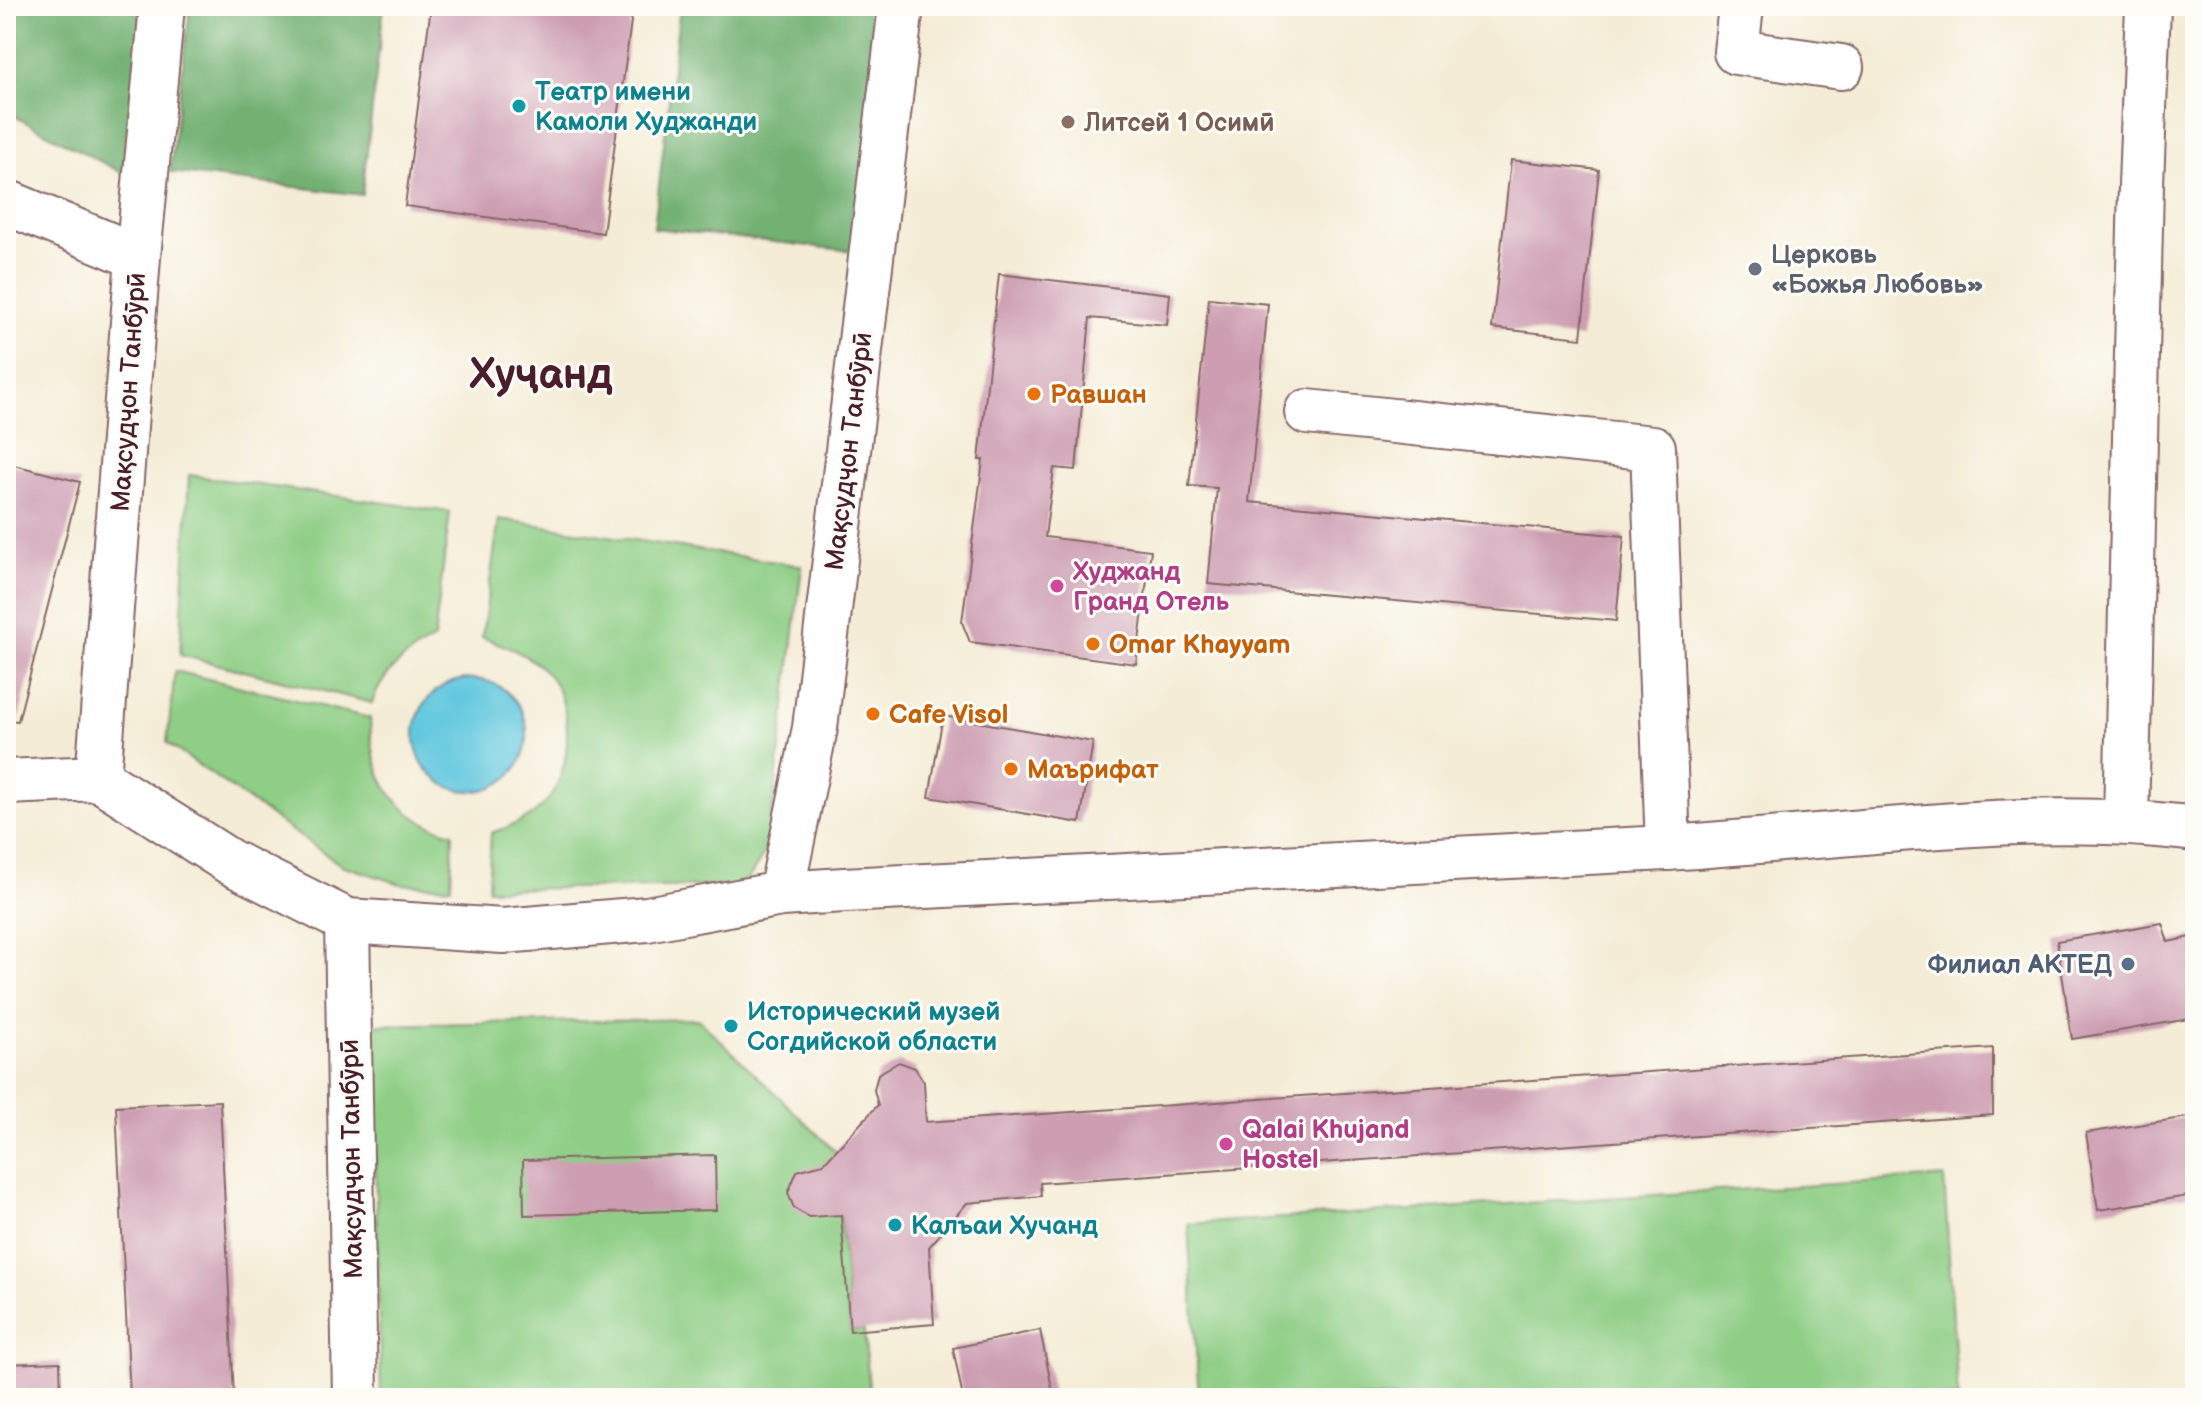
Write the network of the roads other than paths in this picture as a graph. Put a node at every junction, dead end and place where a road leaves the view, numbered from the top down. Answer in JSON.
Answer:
{"nodes":[{"id":1,"x":162,"y":6,"type":"edge"},
{"id":2,"x":901,"y":6,"type":"edge"},
{"id":3,"x":1741,"y":6,"type":"edge"},
{"id":4,"x":2148,"y":6,"type":"edge"},
{"id":5,"x":1841,"y":67,"type":"dead end"},
{"id":6,"x":6,"y":202,"type":"edge"},
{"id":7,"x":138,"y":257,"type":"junction"},
{"id":8,"x":1307,"y":412,"type":"dead end"},
{"id":9,"x":98,"y":778,"type":"junction"},
{"id":10,"x":6,"y":782,"type":"edge"},
{"id":11,"x":2126,"y":820,"type":"junction"},
{"id":12,"x":2195,"y":829,"type":"edge"},
{"id":13,"x":1668,"y":848,"type":"junction"},
{"id":14,"x":781,"y":894,"type":"junction"},
{"id":15,"x":347,"y":921,"type":"junction"},
{"id":16,"x":355,"y":1398,"type":"edge"}],
"edges":[{"from":1,"to":7,"type":"street","name":"Мақсудҷон Танбӯрӣ"},
{"from":2,"to":14,"type":"street","name":"Мақсудҷон Танбӯрӣ"},
{"from":3,"to":5,"type":"street"},
{"from":4,"to":11,"type":"street"},
{"from":6,"to":7,"type":"street"},
{"from":7,"to":9,"type":"street","name":"Мақсудҷон Танбӯрӣ"},
{"from":8,"to":13,"type":"street"},
{"from":9,"to":10,"type":"street"},
{"from":9,"to":15,"type":"street"},
{"from":11,"to":12,"type":"street"},
{"from":11,"to":13,"type":"street"},
{"from":13,"to":14,"type":"street"},
{"from":14,"to":15,"type":"street"},
{"from":15,"to":16,"type":"street","name":"Мақсудҷон Танбӯрӣ"}]}
